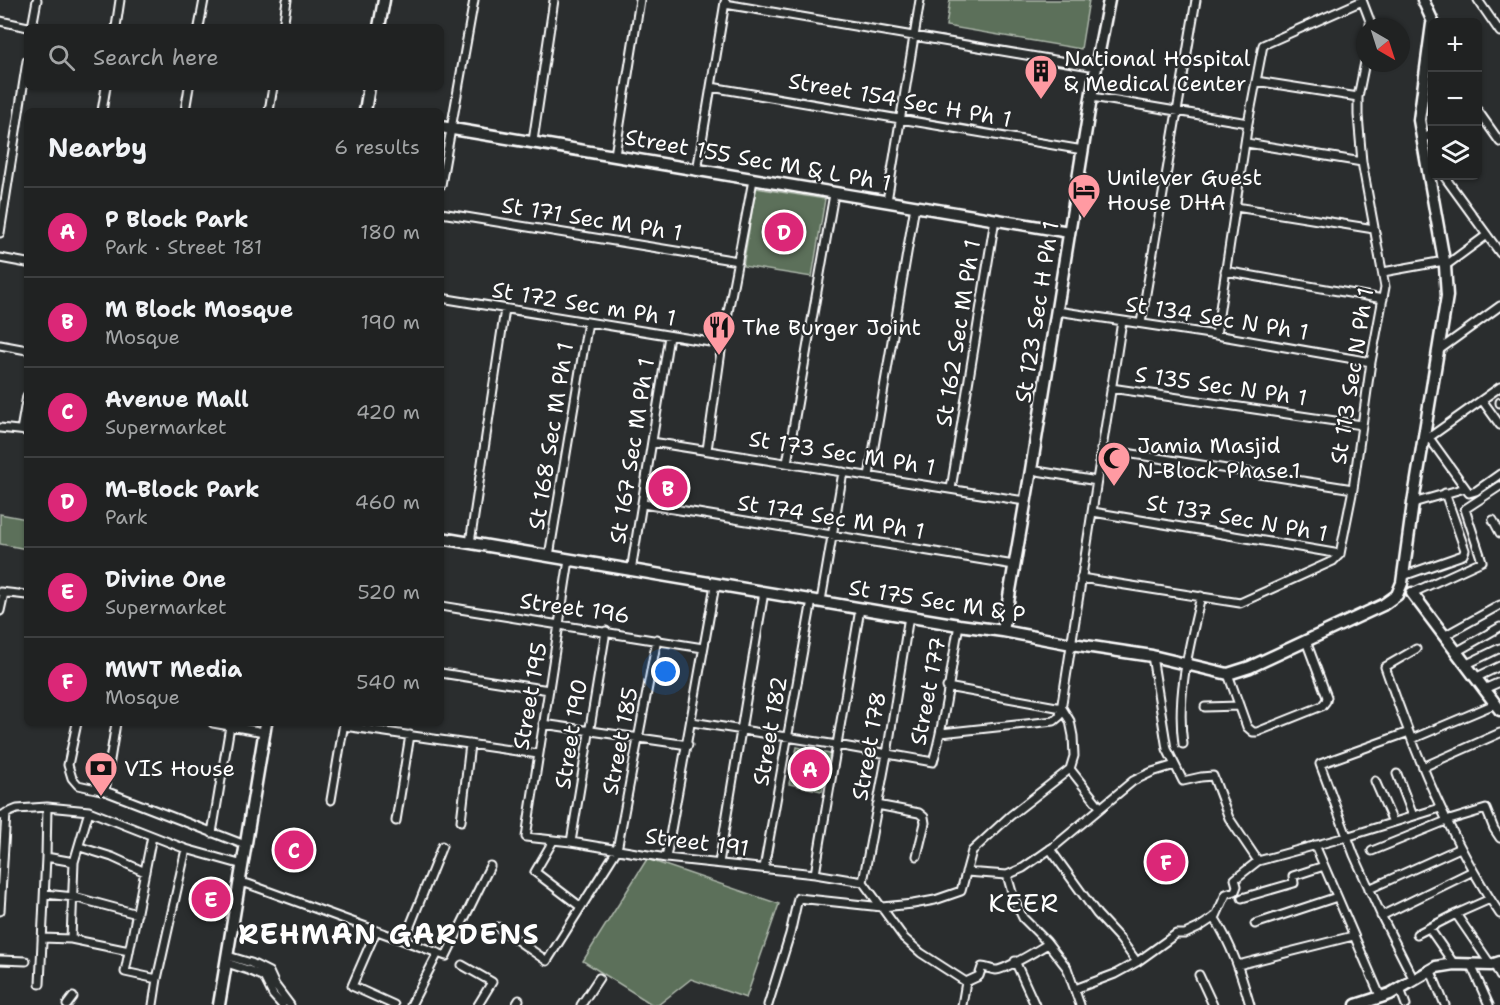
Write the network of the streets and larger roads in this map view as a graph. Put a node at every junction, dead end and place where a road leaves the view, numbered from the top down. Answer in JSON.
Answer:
{"nodes":[{"id":1,"x":37,"y":0,"type":"edge"},
{"id":2,"x":120,"y":0,"type":"edge"},
{"id":3,"x":204,"y":0,"type":"edge"},
{"id":4,"x":287,"y":0,"type":"edge"},
{"id":5,"x":384,"y":0,"type":"edge"},
{"id":6,"x":474,"y":0,"type":"edge"},
{"id":7,"x":554,"y":0,"type":"edge"},
{"id":8,"x":640,"y":0,"type":"edge"},
{"id":9,"x":920,"y":0,"type":"edge"},
{"id":10,"x":1109,"y":0,"type":"edge"},
{"id":11,"x":1196,"y":0,"type":"edge"},
{"id":12,"x":1478,"y":0,"type":"edge"},
{"id":13,"x":1362,"y":1,"type":"edge"},
{"id":14,"x":1426,"y":1,"type":"edge"},
{"id":15,"x":725,"y":2,"type":"edge"},
{"id":16,"x":1369,"y":18,"type":"edge"},
{"id":17,"x":1431,"y":18,"type":"edge"},
{"id":18,"x":0,"y":21,"type":"edge"},
{"id":19,"x":31,"y":24,"type":"edge"},
{"id":20,"x":116,"y":24,"type":"edge"},
{"id":21,"x":200,"y":24,"type":"edge"},
{"id":22,"x":283,"y":24,"type":"edge"},
{"id":23,"x":380,"y":24,"type":"edge"},
{"id":24,"x":24,"y":26,"type":"edge"},
{"id":25,"x":1500,"y":32,"type":"edge"},
{"id":26,"x":914,"y":37,"type":"junction"},
{"id":27,"x":1096,"y":67,"type":"junction"},
{"id":28,"x":1428,"y":68,"type":"edge"},
{"id":29,"x":1363,"y":72,"type":"edge"},
{"id":30,"x":24,"y":80,"type":"edge"},
{"id":31,"x":1256,"y":81,"type":"junction"},
{"id":32,"x":711,"y":87,"type":"junction"},
{"id":33,"x":106,"y":90,"type":"edge"},
{"id":34,"x":188,"y":90,"type":"edge"},
{"id":35,"x":272,"y":90,"type":"edge"},
{"id":36,"x":368,"y":90,"type":"edge"},
{"id":37,"x":1358,"y":96,"type":"junction"},
{"id":38,"x":1092,"y":97,"type":"junction"},
{"id":39,"x":102,"y":108,"type":"edge"},
{"id":40,"x":186,"y":108,"type":"edge"},
{"id":41,"x":270,"y":108,"type":"edge"},
{"id":42,"x":366,"y":108,"type":"edge"},
{"id":43,"x":1177,"y":111,"type":"junction"},
{"id":44,"x":900,"y":117,"type":"junction"},
{"id":45,"x":1482,"y":117,"type":"edge"},
{"id":46,"x":1248,"y":123,"type":"junction"},
{"id":47,"x":446,"y":128,"type":"edge"},
{"id":48,"x":1428,"y":137,"type":"edge"},
{"id":49,"x":533,"y":141,"type":"junction"},
{"id":50,"x":1500,"y":142,"type":"edge"},
{"id":51,"x":1247,"y":143,"type":"junction"},
{"id":52,"x":1422,"y":144,"type":"junction"},
{"id":53,"x":1083,"y":150,"type":"junction"},
{"id":54,"x":444,"y":151,"type":"edge"},
{"id":55,"x":1428,"y":154,"type":"edge"},
{"id":56,"x":615,"y":155,"type":"junction"},
{"id":57,"x":1362,"y":162,"type":"junction"},
{"id":58,"x":696,"y":171,"type":"junction"},
{"id":59,"x":753,"y":180,"type":"junction"},
{"id":60,"x":1447,"y":180,"type":"edge"},
{"id":61,"x":834,"y":194,"type":"junction"},
{"id":62,"x":887,"y":201,"type":"junction"},
{"id":63,"x":915,"y":206,"type":"junction"},
{"id":64,"x":1236,"y":207,"type":"junction"},
{"id":65,"x":444,"y":213,"type":"edge"},
{"id":66,"x":995,"y":219,"type":"junction"},
{"id":67,"x":1374,"y":229,"type":"junction"},
{"id":68,"x":1069,"y":232,"type":"junction"},
{"id":69,"x":0,"y":233,"type":"edge"},
{"id":70,"x":1487,"y":235,"type":"junction"},
{"id":71,"x":1500,"y":253,"type":"edge"},
{"id":72,"x":0,"y":258,"type":"edge"},
{"id":73,"x":738,"y":261,"type":"junction"},
{"id":74,"x":24,"y":262,"type":"edge"},
{"id":75,"x":1445,"y":263,"type":"junction"},
{"id":76,"x":1225,"y":271,"type":"junction"},
{"id":77,"x":1383,"y":272,"type":"junction"},
{"id":78,"x":444,"y":299,"type":"edge"},
{"id":79,"x":1383,"y":299,"type":"junction"},
{"id":80,"x":1500,"y":306,"type":"edge"},
{"id":81,"x":505,"y":309,"type":"junction"},
{"id":82,"x":1057,"y":311,"type":"junction"},
{"id":83,"x":1122,"y":321,"type":"junction"},
{"id":84,"x":588,"y":322,"type":"junction"},
{"id":85,"x":1141,"y":323,"type":"junction"},
{"id":86,"x":1216,"y":335,"type":"junction"},
{"id":87,"x":669,"y":336,"type":"junction"},
{"id":88,"x":722,"y":344,"type":"junction"},
{"id":89,"x":0,"y":345,"type":"edge"},
{"id":90,"x":24,"y":349,"type":"edge"},
{"id":91,"x":1438,"y":350,"type":"junction"},
{"id":92,"x":1371,"y":362,"type":"junction"},
{"id":93,"x":1500,"y":387,"type":"edge"},
{"id":94,"x":1111,"y":388,"type":"junction"},
{"id":95,"x":1482,"y":400,"type":"junction"},
{"id":96,"x":1362,"y":425,"type":"junction"},
{"id":97,"x":1500,"y":425,"type":"edge"},
{"id":98,"x":0,"y":428,"type":"edge"},
{"id":99,"x":24,"y":431,"type":"edge"},
{"id":100,"x":1426,"y":439,"type":"junction"},
{"id":101,"x":652,"y":442,"type":"junction"},
{"id":102,"x":1101,"y":449,"type":"junction"},
{"id":103,"x":707,"y":450,"type":"junction"},
{"id":104,"x":786,"y":463,"type":"junction"},
{"id":105,"x":1032,"y":470,"type":"junction"},
{"id":106,"x":843,"y":472,"type":"junction"},
{"id":107,"x":1500,"y":474,"type":"edge"},
{"id":108,"x":869,"y":476,"type":"junction"},
{"id":109,"x":1097,"y":481,"type":"junction"},
{"id":110,"x":1500,"y":486,"type":"edge"},
{"id":111,"x":1465,"y":488,"type":"junction"},
{"id":112,"x":951,"y":489,"type":"junction"},
{"id":113,"x":1353,"y":489,"type":"junction"},
{"id":114,"x":1445,"y":493,"type":"junction"},
{"id":115,"x":1025,"y":501,"type":"junction"},
{"id":116,"x":1413,"y":503,"type":"junction"},
{"id":117,"x":643,"y":504,"type":"junction"},
{"id":118,"x":1093,"y":512,"type":"junction"},
{"id":119,"x":1493,"y":520,"type":"dead end"},
{"id":120,"x":1500,"y":533,"type":"edge"},
{"id":121,"x":832,"y":535,"type":"junction"},
{"id":122,"x":444,"y":539,"type":"edge"},
{"id":123,"x":470,"y":543,"type":"junction"},
{"id":124,"x":1340,"y":554,"type":"junction"},
{"id":125,"x":549,"y":556,"type":"junction"},
{"id":126,"x":570,"y":560,"type":"junction"},
{"id":127,"x":1014,"y":565,"type":"junction"},
{"id":128,"x":631,"y":571,"type":"junction"},
{"id":129,"x":1081,"y":578,"type":"junction"},
{"id":130,"x":1402,"y":579,"type":"junction"},
{"id":131,"x":715,"y":585,"type":"junction"},
{"id":132,"x":2,"y":592,"type":"edge"},
{"id":133,"x":764,"y":592,"type":"junction"},
{"id":134,"x":1412,"y":592,"type":"joint"},
{"id":135,"x":24,"y":595,"type":"edge"},
{"id":136,"x":1201,"y":596,"type":"junction"},
{"id":137,"x":816,"y":600,"type":"junction"},
{"id":138,"x":1500,"y":605,"type":"edge"},
{"id":139,"x":444,"y":606,"type":"edge"},
{"id":140,"x":860,"y":609,"type":"junction"},
{"id":141,"x":0,"y":610,"type":"edge"},
{"id":142,"x":909,"y":616,"type":"junction"},
{"id":143,"x":560,"y":625,"type":"junction"},
{"id":144,"x":959,"y":626,"type":"junction"},
{"id":145,"x":1500,"y":627,"type":"edge"},
{"id":146,"x":606,"y":631,"type":"junction"},
{"id":147,"x":1003,"y":631,"type":"junction"},
{"id":148,"x":1444,"y":636,"type":"junction"},
{"id":149,"x":657,"y":639,"type":"junction"},
{"id":150,"x":1306,"y":641,"type":"junction"},
{"id":151,"x":1072,"y":644,"type":"junction"},
{"id":152,"x":703,"y":648,"type":"junction"},
{"id":153,"x":1500,"y":648,"type":"edge"},
{"id":154,"x":1416,"y":649,"type":"dead end"},
{"id":155,"x":1456,"y":652,"type":"junction"},
{"id":156,"x":1152,"y":656,"type":"junction"},
{"id":157,"x":1186,"y":664,"type":"junction"},
{"id":158,"x":1465,"y":665,"type":"junction"},
{"id":159,"x":1500,"y":666,"type":"edge"},
{"id":160,"x":444,"y":672,"type":"edge"},
{"id":161,"x":1228,"y":674,"type":"junction"},
{"id":162,"x":1475,"y":678,"type":"junction"},
{"id":163,"x":1500,"y":682,"type":"edge"},
{"id":164,"x":947,"y":687,"type":"junction"},
{"id":165,"x":1484,"y":689,"type":"junction"},
{"id":166,"x":549,"y":690,"type":"junction"},
{"id":167,"x":1239,"y":706,"type":"junction"},
{"id":168,"x":1205,"y":707,"type":"dead end"},
{"id":169,"x":1498,"y":707,"type":"edge"},
{"id":170,"x":1062,"y":708,"type":"junction"},
{"id":171,"x":692,"y":722,"type":"junction"},
{"id":172,"x":543,"y":724,"type":"junction"},
{"id":173,"x":76,"y":726,"type":"edge"},
{"id":174,"x":116,"y":726,"type":"edge"},
{"id":175,"x":230,"y":726,"type":"joint"},
{"id":176,"x":344,"y":726,"type":"edge"},
{"id":177,"x":356,"y":726,"type":"edge"},
{"id":178,"x":265,"y":727,"type":"edge"},
{"id":179,"x":740,"y":729,"type":"junction"},
{"id":180,"x":589,"y":731,"type":"junction"},
{"id":181,"x":941,"y":733,"type":"junction"},
{"id":182,"x":1500,"y":733,"type":"edge"},
{"id":183,"x":410,"y":735,"type":"junction"},
{"id":184,"x":1410,"y":736,"type":"junction"},
{"id":185,"x":786,"y":737,"type":"junction"},
{"id":186,"x":639,"y":739,"type":"junction"},
{"id":187,"x":470,"y":744,"type":"junction"},
{"id":188,"x":1184,"y":744,"type":"dead end"},
{"id":189,"x":688,"y":745,"type":"junction"},
{"id":190,"x":837,"y":745,"type":"junction"},
{"id":191,"x":538,"y":754,"type":"junction"},
{"id":192,"x":887,"y":754,"type":"junction"},
{"id":193,"x":1175,"y":765,"type":"junction"},
{"id":194,"x":1423,"y":767,"type":"junction"},
{"id":195,"x":1070,"y":769,"type":"junction"},
{"id":196,"x":1397,"y":774,"type":"dead end"},
{"id":197,"x":1375,"y":781,"type":"dead end"},
{"id":198,"x":105,"y":791,"type":"junction"},
{"id":199,"x":331,"y":800,"type":"dead end"},
{"id":200,"x":877,"y":805,"type":"junction"},
{"id":201,"x":47,"y":807,"type":"junction"},
{"id":202,"x":1100,"y":807,"type":"junction"},
{"id":203,"x":1440,"y":808,"type":"junction"},
{"id":204,"x":89,"y":811,"type":"junction"},
{"id":205,"x":3,"y":814,"type":"edge"},
{"id":206,"x":1413,"y":816,"type":"junction"},
{"id":207,"x":396,"y":821,"type":"dead end"},
{"id":208,"x":461,"y":821,"type":"dead end"},
{"id":209,"x":1446,"y":821,"type":"junction"},
{"id":210,"x":1393,"y":822,"type":"junction"},
{"id":211,"x":212,"y":833,"type":"junction"},
{"id":212,"x":152,"y":836,"type":"junction"},
{"id":213,"x":526,"y":837,"type":"joint"},
{"id":214,"x":1346,"y":837,"type":"junction"},
{"id":215,"x":1500,"y":838,"type":"edge"},
{"id":216,"x":554,"y":841,"type":"junction"},
{"id":217,"x":571,"y":842,"type":"junction"},
{"id":218,"x":245,"y":845,"type":"junction"},
{"id":219,"x":1315,"y":845,"type":"junction"},
{"id":220,"x":442,"y":846,"type":"dead end"},
{"id":221,"x":80,"y":847,"type":"junction"},
{"id":222,"x":1460,"y":848,"type":"junction"},
{"id":223,"x":186,"y":849,"type":"junction"},
{"id":224,"x":1050,"y":849,"type":"junction"},
{"id":225,"x":617,"y":850,"type":"junction"},
{"id":226,"x":1372,"y":851,"type":"dead end"},
{"id":227,"x":916,"y":855,"type":"dead end"},
{"id":228,"x":46,"y":857,"type":"junction"},
{"id":229,"x":666,"y":858,"type":"junction"},
{"id":230,"x":1258,"y":861,"type":"junction"},
{"id":231,"x":74,"y":862,"type":"junction"},
{"id":232,"x":719,"y":863,"type":"junction"},
{"id":233,"x":243,"y":865,"type":"junction"},
{"id":234,"x":490,"y":866,"type":"dead end"},
{"id":235,"x":1324,"y":866,"type":"junction"},
{"id":236,"x":764,"y":868,"type":"junction"},
{"id":237,"x":1473,"y":871,"type":"junction"},
{"id":238,"x":145,"y":872,"type":"junction"},
{"id":239,"x":966,"y":872,"type":"junction"},
{"id":240,"x":815,"y":874,"type":"junction"},
{"id":241,"x":1007,"y":875,"type":"junction"},
{"id":242,"x":863,"y":882,"type":"junction"},
{"id":243,"x":240,"y":883,"type":"junction"},
{"id":244,"x":1369,"y":889,"type":"junction"},
{"id":245,"x":45,"y":894,"type":"junction"},
{"id":246,"x":0,"y":895,"type":"edge"},
{"id":247,"x":74,"y":897,"type":"junction"},
{"id":248,"x":1337,"y":897,"type":"junction"},
{"id":249,"x":1242,"y":898,"type":"dead end"},
{"id":250,"x":1490,"y":899,"type":"junction"},
{"id":251,"x":581,"y":907,"type":"junction"},
{"id":252,"x":882,"y":907,"type":"junction"},
{"id":253,"x":0,"y":911,"type":"edge"},
{"id":254,"x":137,"y":914,"type":"junction"},
{"id":255,"x":1456,"y":914,"type":"junction"},
{"id":256,"x":1500,"y":914,"type":"edge"},
{"id":257,"x":1382,"y":916,"type":"junction"},
{"id":258,"x":1214,"y":917,"type":"junction"},
{"id":259,"x":1256,"y":924,"type":"dead end"},
{"id":260,"x":498,"y":927,"type":"dead end"},
{"id":261,"x":1429,"y":927,"type":"junction"},
{"id":262,"x":376,"y":931,"type":"junction"},
{"id":263,"x":1417,"y":934,"type":"dead end"},
{"id":264,"x":1353,"y":936,"type":"junction"},
{"id":265,"x":42,"y":938,"type":"junction"},
{"id":266,"x":71,"y":939,"type":"junction"},
{"id":267,"x":404,"y":941,"type":"junction"},
{"id":268,"x":1048,"y":944,"type":"junction"},
{"id":269,"x":129,"y":951,"type":"junction"},
{"id":270,"x":438,"y":953,"type":"junction"},
{"id":271,"x":0,"y":960,"type":"edge"},
{"id":272,"x":227,"y":960,"type":"junction"},
{"id":273,"x":26,"y":961,"type":"dead end"},
{"id":274,"x":1016,"y":961,"type":"junction"},
{"id":275,"x":1137,"y":962,"type":"junction"},
{"id":276,"x":1454,"y":964,"type":"junction"},
{"id":277,"x":1495,"y":964,"type":"edge"},
{"id":278,"x":462,"y":965,"type":"dead end"},
{"id":279,"x":1238,"y":965,"type":"junction"},
{"id":280,"x":1471,"y":965,"type":"junction"},
{"id":281,"x":1430,"y":969,"type":"junction"},
{"id":282,"x":1199,"y":975,"type":"dead end"},
{"id":283,"x":1500,"y":976,"type":"edge"},
{"id":284,"x":599,"y":978,"type":"dead end"},
{"id":285,"x":157,"y":979,"type":"junction"},
{"id":286,"x":1414,"y":980,"type":"junction"},
{"id":287,"x":966,"y":982,"type":"junction"},
{"id":288,"x":40,"y":984,"type":"dead end"},
{"id":289,"x":1075,"y":989,"type":"junction"},
{"id":290,"x":1400,"y":989,"type":"junction"},
{"id":291,"x":73,"y":997,"type":"dead end"},
{"id":292,"x":1381,"y":998,"type":"junction"},
{"id":293,"x":67,"y":1005,"type":"edge"},
{"id":294,"x":153,"y":1005,"type":"edge"},
{"id":295,"x":219,"y":1005,"type":"edge"},
{"id":296,"x":282,"y":1005,"type":"edge"},
{"id":297,"x":290,"y":1005,"type":"edge"},
{"id":298,"x":394,"y":1005,"type":"edge"},
{"id":299,"x":411,"y":1005,"type":"edge"},
{"id":300,"x":478,"y":1005,"type":"edge"},
{"id":301,"x":581,"y":1005,"type":"edge"},
{"id":302,"x":768,"y":1005,"type":"edge"},
{"id":303,"x":962,"y":1005,"type":"edge"},
{"id":304,"x":1035,"y":1005,"type":"edge"},
{"id":305,"x":1080,"y":1005,"type":"edge"},
{"id":306,"x":1214,"y":1005,"type":"edge"},
{"id":307,"x":1250,"y":1005,"type":"edge"},
{"id":308,"x":1356,"y":1005,"type":"edge"},
{"id":309,"x":1406,"y":1005,"type":"edge"},
{"id":310,"x":1445,"y":1005,"type":"edge"},
{"id":311,"x":1489,"y":1005,"type":"edge"}],
"edges":[{"from":1,"to":19,"type":"street"},
{"from":2,"to":20,"type":"street"},
{"from":3,"to":21,"type":"street"},
{"from":4,"to":22,"type":"street"},
{"from":5,"to":23,"type":"street"},
{"from":6,"to":47,"type":"street"},
{"from":7,"to":49,"type":"street"},
{"from":8,"to":56,"type":"street"},
{"from":9,"to":26,"type":"street"},
{"from":10,"to":27,"type":"street","name":"St 123 Sec H Ph 1"},
{"from":11,"to":43,"type":"street"},
{"from":12,"to":25,"type":"street"},
{"from":13,"to":16,"type":"street"},
{"from":13,"to":31,"type":"street"},
{"from":14,"to":17,"type":"street"},
{"from":15,"to":26,"type":"street"},
{"from":15,"to":32,"type":"street"},
{"from":18,"to":24,"type":"street"},
{"from":26,"to":27,"type":"street"},
{"from":26,"to":44,"type":"street"},
{"from":27,"to":38,"type":"street","name":"St 123 Sec H Ph 1"},
{"from":28,"to":52,"type":"street"},
{"from":29,"to":37,"type":"street","name":"St 113 Sec N Ph 1"},
{"from":30,"to":69,"type":"street"},
{"from":31,"to":37,"type":"street"},
{"from":31,"to":46,"type":"street"},
{"from":32,"to":44,"type":"street","name":"Street 154 Sec H Ph 1"},
{"from":32,"to":58,"type":"street"},
{"from":33,"to":39,"type":"street"},
{"from":34,"to":40,"type":"street"},
{"from":35,"to":41,"type":"street"},
{"from":36,"to":42,"type":"street"},
{"from":37,"to":57,"type":"street","name":"St 113 Sec N Ph 1"},
{"from":38,"to":43,"type":"street"},
{"from":38,"to":53,"type":"street","name":"St 123 Sec H Ph 1"},
{"from":43,"to":46,"type":"street"},
{"from":43,"to":85,"type":"street"},
{"from":44,"to":53,"type":"street","name":"Street 154 Sec H Ph 1"},
{"from":44,"to":62,"type":"street"},
{"from":45,"to":50,"type":"street"},
{"from":46,"to":51,"type":"street"},
{"from":47,"to":49,"type":"street","name":"Street 155 Sec M & L Ph 1"},
{"from":47,"to":54,"type":"street"},
{"from":48,"to":52,"type":"street"},
{"from":49,"to":56,"type":"street","name":"Street 155 Sec M & L Ph 1"},
{"from":51,"to":57,"type":"street"},
{"from":51,"to":64,"type":"street"},
{"from":52,"to":55,"type":"street"},
{"from":52,"to":75,"type":"street"},
{"from":53,"to":68,"type":"street","name":"St 123 Sec H Ph 1"},
{"from":56,"to":58,"type":"street","name":"Street 155 Sec M & L Ph 1"},
{"from":57,"to":67,"type":"street","name":"St 113 Sec N Ph 1"},
{"from":58,"to":59,"type":"street","name":"Street 155 Sec M & L Ph 1"},
{"from":59,"to":61,"type":"street","name":"Street 155 Sec M & L Ph 1"},
{"from":59,"to":73,"type":"street"},
{"from":60,"to":70,"type":"street"},
{"from":61,"to":62,"type":"street","name":"Street 155 Sec M & L Ph 1"},
{"from":61,"to":104,"type":"street"},
{"from":62,"to":63,"type":"street","name":"Street 155 Sec M & L Ph 1"},
{"from":63,"to":66,"type":"street","name":"Street 155 Sec M & L Ph 1"},
{"from":63,"to":108,"type":"street"},
{"from":64,"to":67,"type":"street"},
{"from":64,"to":76,"type":"street"},
{"from":65,"to":73,"type":"street","name":"St 171 Sec M Ph 1"},
{"from":66,"to":68,"type":"street","name":"Street 155 Sec M & L Ph 1"},
{"from":66,"to":112,"type":"street","name":"St 162 Sec M Ph 1"},
{"from":67,"to":77,"type":"street","name":"St 113 Sec N Ph 1"},
{"from":68,"to":82,"type":"street","name":"St 123 Sec H Ph 1"},
{"from":70,"to":71,"type":"street"},
{"from":70,"to":75,"type":"street"},
{"from":72,"to":74,"type":"street"},
{"from":73,"to":88,"type":"street"},
{"from":75,"to":77,"type":"street"},
{"from":75,"to":91,"type":"street"},
{"from":76,"to":79,"type":"street"},
{"from":76,"to":86,"type":"street"},
{"from":77,"to":79,"type":"street","name":"St 113 Sec N Ph 1"},
{"from":78,"to":81,"type":"street","name":"St 172 Sec m Ph 1"},
{"from":79,"to":92,"type":"street","name":"St 113 Sec N Ph 1"},
{"from":80,"to":91,"type":"street"},
{"from":81,"to":84,"type":"street","name":"St 172 Sec m Ph 1"},
{"from":81,"to":123,"type":"street"},
{"from":82,"to":83,"type":"street","name":"St 134 Sec N Ph 1"},
{"from":82,"to":105,"type":"street","name":"St 123 Sec H Ph 1"},
{"from":83,"to":85,"type":"street","name":"St 134 Sec N Ph 1"},
{"from":83,"to":94,"type":"street"},
{"from":84,"to":87,"type":"street","name":"St 172 Sec m Ph 1"},
{"from":84,"to":125,"type":"street","name":"St 168 Sec M Ph 1"},
{"from":85,"to":86,"type":"street","name":"St 134 Sec N Ph 1"},
{"from":86,"to":92,"type":"street","name":"St 134 Sec N Ph 1"},
{"from":87,"to":88,"type":"street","name":"St 172 Sec m Ph 1"},
{"from":87,"to":101,"type":"street","name":"St 167 Sec M Ph 1"},
{"from":88,"to":103,"type":"street"},
{"from":89,"to":90,"type":"street"},
{"from":91,"to":100,"type":"street"},
{"from":92,"to":96,"type":"street","name":"St 113 Sec N Ph 1"},
{"from":93,"to":95,"type":"street"},
{"from":94,"to":96,"type":"street","name":"S 135 Sec N Ph 1"},
{"from":94,"to":102,"type":"street"},
{"from":95,"to":97,"type":"street"},
{"from":95,"to":100,"type":"street"},
{"from":96,"to":113,"type":"street","name":"St 113 Sec N Ph 1"},
{"from":98,"to":99,"type":"street"},
{"from":100,"to":111,"type":"street"},
{"from":100,"to":116,"type":"street"},
{"from":101,"to":103,"type":"street","name":"St 173 Sec M Ph 1"},
{"from":101,"to":117,"type":"street","name":"St 167 Sec M Ph 1"},
{"from":102,"to":109,"type":"street"},
{"from":102,"to":113,"type":"street"},
{"from":103,"to":104,"type":"street","name":"St 173 Sec M Ph 1"},
{"from":104,"to":106,"type":"street","name":"St 173 Sec M Ph 1"},
{"from":105,"to":109,"type":"street"},
{"from":105,"to":115,"type":"street","name":"St 123 Sec H Ph 1"},
{"from":106,"to":108,"type":"street","name":"St 173 Sec M Ph 1"},
{"from":106,"to":121,"type":"street","name":"Street 182"},
{"from":107,"to":111,"type":"street"},
{"from":108,"to":112,"type":"street","name":"St 173 Sec M Ph 1"},
{"from":109,"to":118,"type":"street"},
{"from":110,"to":134,"type":"street"},
{"from":111,"to":114,"type":"street"},
{"from":112,"to":115,"type":"street","name":"St 173 Sec M Ph 1"},
{"from":113,"to":124,"type":"street","name":"St 113 Sec N Ph 1"},
{"from":114,"to":116,"type":"street"},
{"from":114,"to":130,"type":"street"},
{"from":115,"to":127,"type":"street","name":"St 123 Sec H Ph 1"},
{"from":116,"to":130,"type":"street"},
{"from":117,"to":121,"type":"street","name":"St 174 Sec M Ph 1"},
{"from":117,"to":128,"type":"street","name":"St 167 Sec M Ph 1"},
{"from":118,"to":124,"type":"street","name":"St 137 Sec N Ph 1"},
{"from":118,"to":129,"type":"street"},
{"from":119,"to":120,"type":"street"},
{"from":121,"to":127,"type":"street","name":"St 174 Sec M Ph 1"},
{"from":121,"to":137,"type":"street","name":"Street 182"},
{"from":122,"to":123,"type":"street","name":"St 175 Sec M & P"},
{"from":123,"to":125,"type":"street","name":"St 175 Sec M & P"},
{"from":124,"to":136,"type":"street"},
{"from":125,"to":126,"type":"street","name":"St 175 Sec M & P"},
{"from":126,"to":128,"type":"street","name":"St 175 Sec M & P"},
{"from":126,"to":143,"type":"street","name":"Street 195"},
{"from":127,"to":147,"type":"street","name":"St 123 Sec H Ph 1"},
{"from":128,"to":131,"type":"street","name":"St 175 Sec M & P"},
{"from":129,"to":136,"type":"street"},
{"from":129,"to":151,"type":"street"},
{"from":130,"to":150,"type":"street"},
{"from":131,"to":133,"type":"street","name":"St 175 Sec M & P"},
{"from":131,"to":152,"type":"street"},
{"from":132,"to":135,"type":"street"},
{"from":132,"to":141,"type":"street"},
{"from":133,"to":137,"type":"street","name":"St 175 Sec M & P"},
{"from":133,"to":179,"type":"street"},
{"from":134,"to":148,"type":"street"},
{"from":136,"to":157,"type":"street"},
{"from":137,"to":140,"type":"street","name":"St 175 Sec M & P"},
{"from":137,"to":185,"type":"street","name":"Street 182"},
{"from":138,"to":148,"type":"street"},
{"from":139,"to":143,"type":"street","name":"Street 196"},
{"from":140,"to":142,"type":"street","name":"St 175 Sec M & P"},
{"from":140,"to":190,"type":"street"},
{"from":142,"to":144,"type":"street","name":"St 175 Sec M & P"},
{"from":142,"to":192,"type":"street","name":"Street 178"},
{"from":143,"to":146,"type":"street","name":"Street 196"},
{"from":143,"to":166,"type":"street","name":"Street 195"},
{"from":144,"to":147,"type":"street","name":"St 175 Sec M & P"},
{"from":144,"to":164,"type":"street","name":"Street 177"},
{"from":145,"to":155,"type":"street"},
{"from":146,"to":149,"type":"street","name":"Street 196"},
{"from":146,"to":180,"type":"street","name":"Street 190"},
{"from":147,"to":151,"type":"street","name":"St 175 Sec M & P"},
{"from":148,"to":155,"type":"street"},
{"from":149,"to":152,"type":"street","name":"Street 196"},
{"from":149,"to":186,"type":"street","name":"Street 185"},
{"from":150,"to":161,"type":"street"},
{"from":150,"to":167,"type":"street"},
{"from":151,"to":156,"type":"street","name":"St 175 Sec M & P"},
{"from":151,"to":170,"type":"street"},
{"from":152,"to":171,"type":"street"},
{"from":153,"to":158,"type":"street"},
{"from":154,"to":184,"type":"street"},
{"from":155,"to":158,"type":"street"},
{"from":156,"to":157,"type":"street","name":"St 175 Sec M & P"},
{"from":156,"to":193,"type":"street"},
{"from":157,"to":161,"type":"street","name":"St 175 Sec M & P"},
{"from":157,"to":188,"type":"street"},
{"from":158,"to":162,"type":"street"},
{"from":159,"to":162,"type":"street"},
{"from":160,"to":166,"type":"street"},
{"from":161,"to":167,"type":"street"},
{"from":162,"to":165,"type":"street"},
{"from":163,"to":165,"type":"street"},
{"from":164,"to":170,"type":"street"},
{"from":164,"to":181,"type":"street","name":"Street 177"},
{"from":165,"to":169,"type":"street"},
{"from":166,"to":172,"type":"street","name":"Street 195"},
{"from":167,"to":168,"type":"street"},
{"from":169,"to":184,"type":"street"},
{"from":170,"to":181,"type":"street"},
{"from":170,"to":195,"type":"street"},
{"from":171,"to":179,"type":"street"},
{"from":171,"to":189,"type":"street"},
{"from":172,"to":180,"type":"street"},
{"from":172,"to":191,"type":"street","name":"Street 195"},
{"from":173,"to":198,"type":"street"},
{"from":174,"to":198,"type":"street"},
{"from":175,"to":178,"type":"street"},
{"from":175,"to":211,"type":"street"},
{"from":176,"to":199,"type":"street"},
{"from":177,"to":183,"type":"street"},
{"from":178,"to":218,"type":"street"},
{"from":179,"to":185,"type":"street"},
{"from":179,"to":232,"type":"street"},
{"from":180,"to":186,"type":"street"},
{"from":180,"to":217,"type":"street","name":"Street 190"},
{"from":181,"to":192,"type":"street","name":"Street 177"},
{"from":182,"to":194,"type":"street"},
{"from":183,"to":187,"type":"street"},
{"from":183,"to":207,"type":"street"},
{"from":184,"to":194,"type":"street"},
{"from":184,"to":214,"type":"street"},
{"from":185,"to":190,"type":"street"},
{"from":185,"to":236,"type":"street","name":"Street 182"},
{"from":186,"to":189,"type":"street"},
{"from":186,"to":225,"type":"street","name":"Street 185"},
{"from":187,"to":191,"type":"street"},
{"from":187,"to":208,"type":"street"},
{"from":189,"to":229,"type":"street"},
{"from":190,"to":192,"type":"street"},
{"from":190,"to":240,"type":"street"},
{"from":191,"to":213,"type":"street","name":"Street 195"},
{"from":192,"to":200,"type":"street","name":"Street 178"},
{"from":193,"to":202,"type":"street"},
{"from":193,"to":230,"type":"street"},
{"from":194,"to":203,"type":"street"},
{"from":195,"to":202,"type":"street"},
{"from":195,"to":239,"type":"street"},
{"from":196,"to":206,"type":"street"},
{"from":197,"to":210,"type":"street"},
{"from":198,"to":211,"type":"street"},
{"from":200,"to":227,"type":"street"},
{"from":200,"to":242,"type":"street","name":"Street 178"},
{"from":201,"to":204,"type":"street"},
{"from":201,"to":205,"type":"street"},
{"from":201,"to":228,"type":"street"},
{"from":202,"to":224,"type":"street"},
{"from":203,"to":206,"type":"street"},
{"from":203,"to":209,"type":"street"},
{"from":204,"to":212,"type":"street"},
{"from":204,"to":221,"type":"street"},
{"from":205,"to":246,"type":"street"},
{"from":206,"to":210,"type":"street"},
{"from":209,"to":215,"type":"street"},
{"from":209,"to":222,"type":"street"},
{"from":209,"to":226,"type":"street"},
{"from":210,"to":214,"type":"street"},
{"from":211,"to":218,"type":"street"},
{"from":212,"to":223,"type":"street"},
{"from":212,"to":238,"type":"street"},
{"from":213,"to":216,"type":"street","name":"Street 191"},
{"from":214,"to":219,"type":"street"},
{"from":214,"to":244,"type":"street"},
{"from":216,"to":217,"type":"street","name":"Street 191"},
{"from":216,"to":251,"type":"street"},
{"from":217,"to":225,"type":"street","name":"Street 191"},
{"from":218,"to":233,"type":"street"},
{"from":219,"to":230,"type":"street"},
{"from":219,"to":235,"type":"street"},
{"from":220,"to":267,"type":"street"},
{"from":221,"to":231,"type":"street"},
{"from":221,"to":238,"type":"street"},
{"from":222,"to":237,"type":"street"},
{"from":222,"to":244,"type":"street"},
{"from":223,"to":233,"type":"street"},
{"from":223,"to":285,"type":"street"},
{"from":224,"to":241,"type":"street"},
{"from":224,"to":275,"type":"street"},
{"from":225,"to":229,"type":"street","name":"Street 191"},
{"from":225,"to":251,"type":"street"},
{"from":228,"to":231,"type":"street"},
{"from":228,"to":245,"type":"street"},
{"from":229,"to":232,"type":"street","name":"Street 191"},
{"from":230,"to":258,"type":"street"},
{"from":231,"to":247,"type":"street"},
{"from":232,"to":236,"type":"street","name":"Street 191"},
{"from":233,"to":243,"type":"street"},
{"from":234,"to":270,"type":"street"},
{"from":235,"to":248,"type":"street"},
{"from":235,"to":249,"type":"street"},
{"from":236,"to":240,"type":"street","name":"Street 191"},
{"from":237,"to":250,"type":"street"},
{"from":237,"to":257,"type":"street"},
{"from":238,"to":254,"type":"street"},
{"from":239,"to":241,"type":"street"},
{"from":239,"to":252,"type":"street"},
{"from":240,"to":242,"type":"street","name":"Street 191"},
{"from":241,"to":268,"type":"street"},
{"from":242,"to":252,"type":"street"},
{"from":243,"to":262,"type":"street"},
{"from":243,"to":272,"type":"street"},
{"from":244,"to":257,"type":"street"},
{"from":245,"to":247,"type":"street"},
{"from":245,"to":265,"type":"street"},
{"from":246,"to":253,"type":"street"},
{"from":247,"to":254,"type":"street"},
{"from":247,"to":266,"type":"street"},
{"from":248,"to":259,"type":"street"},
{"from":248,"to":264,"type":"street"},
{"from":250,"to":255,"type":"street"},
{"from":250,"to":256,"type":"street"},
{"from":251,"to":260,"type":"street"},
{"from":252,"to":287,"type":"street"},
{"from":252,"to":302,"type":"street"},
{"from":254,"to":269,"type":"street"},
{"from":255,"to":261,"type":"street"},
{"from":255,"to":277,"type":"street"},
{"from":257,"to":286,"type":"street"},
{"from":258,"to":275,"type":"street"},
{"from":258,"to":279,"type":"street"},
{"from":261,"to":263,"type":"street"},
{"from":261,"to":276,"type":"street"},
{"from":262,"to":267,"type":"street"},
{"from":262,"to":298,"type":"street"},
{"from":264,"to":279,"type":"street"},
{"from":264,"to":292,"type":"street"},
{"from":265,"to":266,"type":"street"},
{"from":265,"to":288,"type":"street"},
{"from":266,"to":269,"type":"street"},
{"from":267,"to":270,"type":"street"},
{"from":268,"to":274,"type":"street"},
{"from":268,"to":289,"type":"street"},
{"from":269,"to":285,"type":"street"},
{"from":270,"to":299,"type":"street"},
{"from":271,"to":273,"type":"street"},
{"from":272,"to":295,"type":"street"},
{"from":272,"to":296,"type":"street"},
{"from":272,"to":297,"type":"street"},
{"from":274,"to":287,"type":"street"},
{"from":274,"to":304,"type":"street"},
{"from":275,"to":289,"type":"street"},
{"from":276,"to":280,"type":"street"},
{"from":276,"to":281,"type":"street"},
{"from":277,"to":280,"type":"street"},
{"from":277,"to":283,"type":"street"},
{"from":278,"to":300,"type":"street"},
{"from":279,"to":307,"type":"street"},
{"from":280,"to":311,"type":"street"},
{"from":281,"to":286,"type":"street"},
{"from":281,"to":310,"type":"street"},
{"from":282,"to":306,"type":"street"},
{"from":284,"to":301,"type":"street"},
{"from":285,"to":294,"type":"street"},
{"from":286,"to":290,"type":"street"},
{"from":287,"to":303,"type":"street"},
{"from":289,"to":305,"type":"street"},
{"from":290,"to":292,"type":"street"},
{"from":290,"to":309,"type":"street"},
{"from":291,"to":293,"type":"street"},
{"from":292,"to":308,"type":"street"}]}
